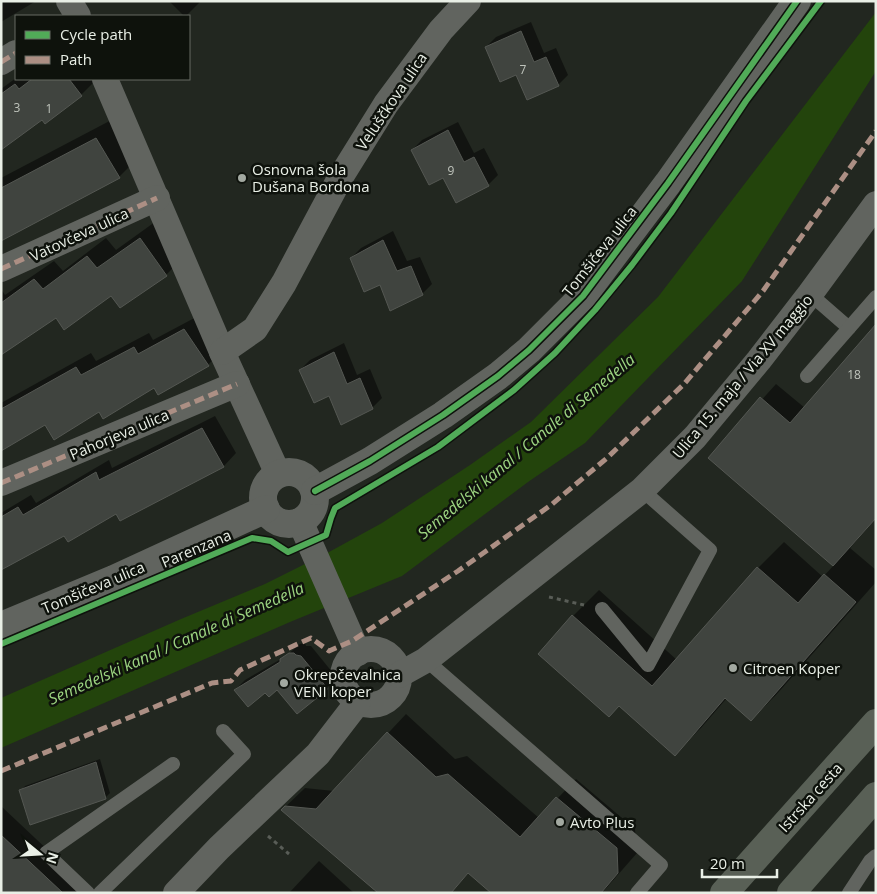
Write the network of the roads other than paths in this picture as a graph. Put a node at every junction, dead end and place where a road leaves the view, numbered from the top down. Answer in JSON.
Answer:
{"nodes":[{"id":1,"x":69,"y":1,"type":"edge"},
{"id":2,"x":468,"y":1,"type":"edge"},
{"id":3,"x":797,"y":1,"type":"edge"},
{"id":4,"x":77,"y":15,"type":"edge"},
{"id":5,"x":15,"y":54,"type":"edge"},
{"id":6,"x":1,"y":62,"type":"edge"},
{"id":7,"x":105,"y":80,"type":"edge"},
{"id":8,"x":157,"y":198,"type":"junction"},
{"id":9,"x":876,"y":204,"type":"edge"},
{"id":10,"x":1,"y":269,"type":"edge"},
{"id":11,"x":810,"y":294,"type":"junction"},
{"id":12,"x":876,"y":298,"type":"edge"},
{"id":13,"x":849,"y":328,"type":"junction"},
{"id":14,"x":222,"y":352,"type":"junction"},
{"id":15,"x":807,"y":376,"type":"dead end"},
{"id":16,"x":237,"y":384,"type":"junction"},
{"id":17,"x":278,"y":474,"type":"junction"},
{"id":18,"x":1,"y":483,"type":"edge"},
{"id":19,"x":642,"y":490,"type":"junction"},
{"id":20,"x":314,"y":491,"type":"junction"},
{"id":21,"x":266,"y":509,"type":"junction"},
{"id":22,"x":300,"y":522,"type":"junction"},
{"id":23,"x":602,"y":609,"type":"road end"},
{"id":24,"x":1,"y":626,"type":"edge"},
{"id":25,"x":358,"y":653,"type":"junction"},
{"id":26,"x":426,"y":660,"type":"junction"},
{"id":27,"x":399,"y":675,"type":"junction"},
{"id":28,"x":358,"y":702,"type":"junction"},
{"id":29,"x":876,"y":723,"type":"edge"},
{"id":30,"x":223,"y":731,"type":"dead end"},
{"id":31,"x":173,"y":764,"type":"dead end"},
{"id":32,"x":876,"y":796,"type":"edge"},
{"id":33,"x":876,"y":856,"type":"edge"},
{"id":34,"x":88,"y":893,"type":"edge"},
{"id":35,"x":100,"y":893,"type":"edge"},
{"id":36,"x":176,"y":893,"type":"edge"},
{"id":37,"x":637,"y":893,"type":"edge"},
{"id":38,"x":724,"y":893,"type":"edge"},
{"id":39,"x":790,"y":893,"type":"edge"},
{"id":40,"x":849,"y":893,"type":"edge"}],
"edges":[{"from":1,"to":4,"type":"street"},
{"from":2,"to":14,"type":"street","name":"Veluščkova ulica"},
{"from":3,"to":20,"type":"street","name":"Tomšičeva ulica"},
{"from":5,"to":6,"type":"street"},
{"from":7,"to":8,"type":"street"},
{"from":8,"to":10,"type":"street","name":"Vatovčeva ulica"},
{"from":8,"to":14,"type":"street"},
{"from":9,"to":11,"type":"street","name":"Ulica 15. maja / Via XV maggio"},
{"from":11,"to":13,"type":"lane"},
{"from":11,"to":19,"type":"street","name":"Ulica 15. maja / Via XV maggio"},
{"from":12,"to":13,"type":"lane"},
{"from":13,"to":15,"type":"lane"},
{"from":14,"to":16,"type":"street"},
{"from":16,"to":17,"type":"street"},
{"from":16,"to":18,"type":"street","name":"Pahorjeva ulica"},
{"from":17,"to":20,"type":"street"},
{"from":17,"to":21,"type":"street"},
{"from":19,"to":23,"type":"lane"},
{"from":19,"to":26,"type":"street","name":"Ulica 15. maja / Via XV maggio"},
{"from":20,"to":22,"type":"street"},
{"from":21,"to":22,"type":"street"},
{"from":21,"to":24,"type":"street","name":"Tomšičeva ulica"},
{"from":22,"to":25,"type":"street"},
{"from":25,"to":27,"type":"street"},
{"from":25,"to":28,"type":"street"},
{"from":26,"to":27,"type":"street","name":"Ulica 15. maja / Via XV maggio"},
{"from":26,"to":37,"type":"lane"},
{"from":27,"to":28,"type":"street"},
{"from":28,"to":36,"type":"street"},
{"from":29,"to":38,"type":"highway","name":"Istrska cesta"},
{"from":30,"to":35,"type":"lane"},
{"from":31,"to":34,"type":"lane"},
{"from":32,"to":39,"type":"highway"},
{"from":33,"to":40,"type":"lane"}]}
